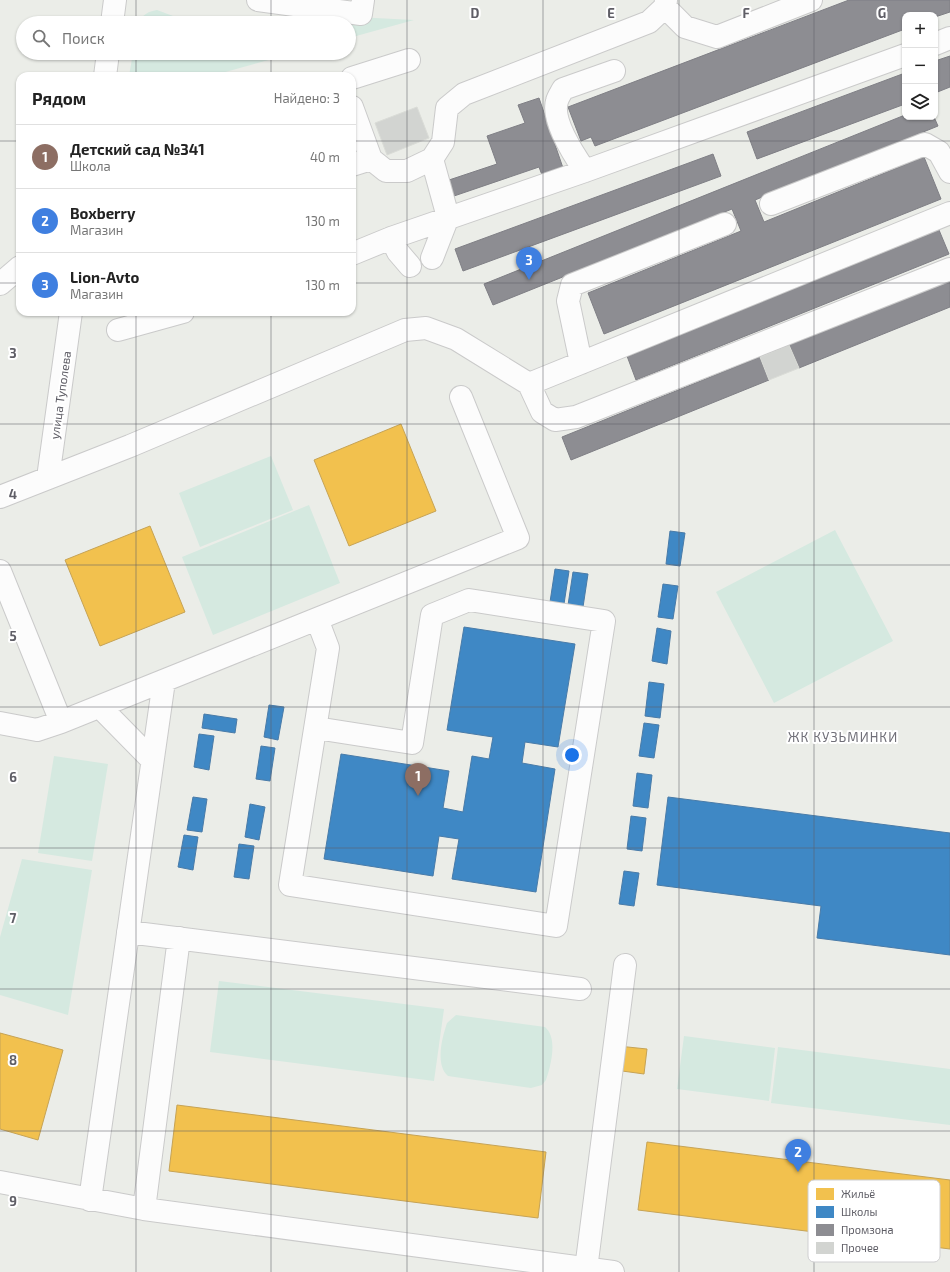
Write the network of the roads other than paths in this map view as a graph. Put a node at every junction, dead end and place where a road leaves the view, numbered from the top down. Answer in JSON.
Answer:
{"nodes":[{"id":1,"x":115,"y":0,"type":"edge"},
{"id":2,"x":258,"y":0,"type":"edge"},
{"id":3,"x":363,"y":0,"type":"edge"},
{"id":4,"x":812,"y":0,"type":"edge"},
{"id":5,"x":665,"y":3,"type":"edge"},
{"id":6,"x":113,"y":16,"type":"edge"},
{"id":7,"x":950,"y":38,"type":"edge"},
{"id":8,"x":938,"y":43,"type":"edge"},
{"id":9,"x":902,"y":55,"type":"edge"},
{"id":10,"x":107,"y":60,"type":"edge"},
{"id":11,"x":409,"y":60,"type":"dead end"},
{"id":12,"x":614,"y":71,"type":"dead end"},
{"id":13,"x":106,"y":72,"type":"edge"},
{"id":14,"x":356,"y":77,"type":"edge"},
{"id":15,"x":356,"y":131,"type":"edge"},
{"id":16,"x":432,"y":159,"type":"junction"},
{"id":17,"x":361,"y":162,"type":"edge"},
{"id":18,"x":585,"y":171,"type":"junction"},
{"id":19,"x":950,"y":172,"type":"edge"},
{"id":20,"x":771,"y":204,"type":"dead end"},
{"id":21,"x":950,"y":213,"type":"edge"},
{"id":22,"x":448,"y":218,"type":"junction"},
{"id":23,"x":726,"y":224,"type":"dead end"},
{"id":24,"x":391,"y":238,"type":"junction"},
{"id":25,"x":356,"y":252,"type":"edge"},
{"id":26,"x":432,"y":258,"type":"dead end"},
{"id":27,"x":410,"y":266,"type":"dead end"},
{"id":28,"x":950,"y":269,"type":"edge"},
{"id":29,"x":16,"y":270,"type":"edge"},
{"id":30,"x":0,"y":284,"type":"edge"},
{"id":31,"x":70,"y":316,"type":"edge"},
{"id":32,"x":169,"y":316,"type":"edge"},
{"id":33,"x":118,"y":330,"type":"dead end"},
{"id":34,"x":581,"y":363,"type":"junction"},
{"id":35,"x":529,"y":384,"type":"junction"},
{"id":36,"x":461,"y":397,"type":"dead end"},
{"id":37,"x":48,"y":478,"type":"junction"},
{"id":38,"x":0,"y":497,"type":"edge"},
{"id":39,"x":0,"y":571,"type":"edge"},
{"id":40,"x":317,"y":619,"type":"junction"},
{"id":41,"x":164,"y":681,"type":"junction"},
{"id":42,"x":100,"y":707,"type":"junction"},
{"id":43,"x":61,"y":722,"type":"junction"},
{"id":44,"x":0,"y":723,"type":"edge"},
{"id":45,"x":316,"y":728,"type":"junction"},
{"id":46,"x":152,"y":760,"type":"junction"},
{"id":47,"x":128,"y":932,"type":"junction"},
{"id":48,"x":179,"y":938,"type":"junction"},
{"id":49,"x":625,"y":965,"type":"dead end"},
{"id":50,"x":580,"y":989,"type":"dead end"},
{"id":51,"x":0,"y":1182,"type":"edge"},
{"id":52,"x":90,"y":1200,"type":"junction"},
{"id":53,"x":144,"y":1209,"type":"junction"},
{"id":54,"x":586,"y":1268,"type":"junction"},
{"id":55,"x":613,"y":1272,"type":"edge"}],
"edges":[{"from":1,"to":6,"type":"street"},
{"from":2,"to":3,"type":"street"},
{"from":4,"to":5,"type":"street"},
{"from":5,"to":16,"type":"street"},
{"from":7,"to":8,"type":"street"},
{"from":9,"to":18,"type":"street"},
{"from":10,"to":13,"type":"street"},
{"from":11,"to":14,"type":"street"},
{"from":12,"to":18,"type":"street"},
{"from":15,"to":17,"type":"street"},
{"from":16,"to":17,"type":"street"},
{"from":16,"to":22,"type":"street"},
{"from":18,"to":22,"type":"street"},
{"from":19,"to":20,"type":"street"},
{"from":21,"to":34,"type":"street"},
{"from":22,"to":24,"type":"street"},
{"from":22,"to":26,"type":"street"},
{"from":23,"to":34,"type":"street"},
{"from":24,"to":25,"type":"street"},
{"from":24,"to":27,"type":"street"},
{"from":28,"to":35,"type":"street"},
{"from":29,"to":30,"type":"street"},
{"from":31,"to":37,"type":"street","name":"улица Туполева"},
{"from":32,"to":33,"type":"street"},
{"from":34,"to":35,"type":"street"},
{"from":35,"to":37,"type":"street"},
{"from":36,"to":40,"type":"street"},
{"from":37,"to":38,"type":"street"},
{"from":39,"to":43,"type":"street"},
{"from":40,"to":41,"type":"street"},
{"from":40,"to":45,"type":"street"},
{"from":41,"to":42,"type":"street"},
{"from":41,"to":46,"type":"street"},
{"from":42,"to":43,"type":"street"},
{"from":42,"to":46,"type":"street"},
{"from":43,"to":44,"type":"street"},
{"from":45,"to":45,"type":"street"},
{"from":46,"to":47,"type":"street"},
{"from":47,"to":48,"type":"street"},
{"from":47,"to":52,"type":"street"},
{"from":48,"to":50,"type":"street"},
{"from":48,"to":53,"type":"street"},
{"from":49,"to":54,"type":"street"},
{"from":51,"to":52,"type":"street"},
{"from":52,"to":53,"type":"street"},
{"from":53,"to":54,"type":"street"},
{"from":54,"to":55,"type":"street"}]}
